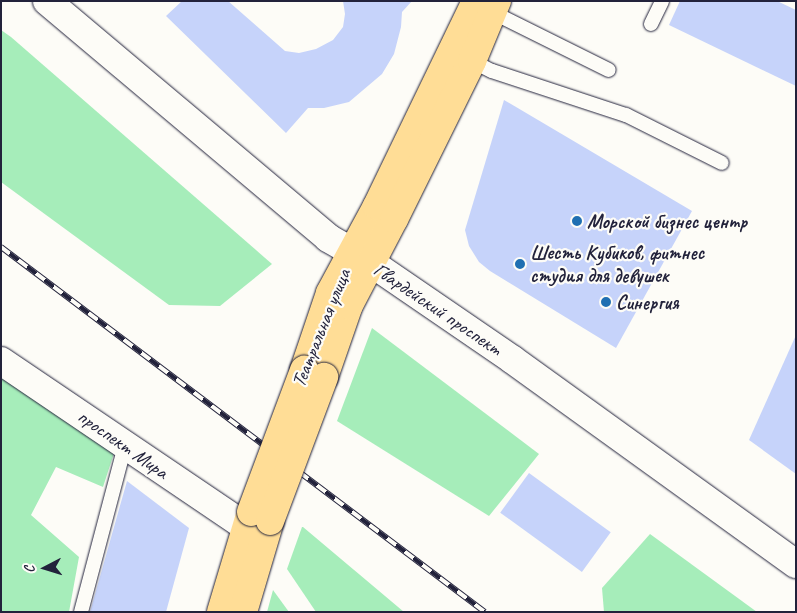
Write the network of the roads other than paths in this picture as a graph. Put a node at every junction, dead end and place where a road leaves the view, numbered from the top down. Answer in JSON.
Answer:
{"nodes":[{"id":1,"x":47,"y":1,"type":"edge"},
{"id":2,"x":662,"y":1,"type":"edge"},
{"id":3,"x":489,"y":5,"type":"edge"},
{"id":4,"x":651,"y":24,"type":"dead end"},
{"id":5,"x":472,"y":61,"type":"junction"},
{"id":6,"x":609,"y":70,"type":"dead end"},
{"id":7,"x":722,"y":163,"type":"dead end"},
{"id":8,"x":362,"y":257,"type":"junction"},
{"id":9,"x":1,"y":361,"type":"edge"},
{"id":10,"x":125,"y":445,"type":"junction"},
{"id":11,"x":256,"y":520,"type":"junction"},
{"id":12,"x":796,"y":564,"type":"edge"},
{"id":13,"x":81,"y":612,"type":"edge"},
{"id":14,"x":221,"y":612,"type":"edge"},
{"id":15,"x":243,"y":612,"type":"edge"}],
"edges":[{"from":1,"to":8,"type":"main road","name":"Гвардейский проспект"},
{"from":2,"to":4,"type":"lane"},
{"from":3,"to":5,"type":"main road","name":"Театральная улица"},
{"from":3,"to":6,"type":"lane"},
{"from":3,"to":8,"type":"main road","name":"Театральная улица"},
{"from":5,"to":7,"type":"lane"},
{"from":5,"to":8,"type":"main road","name":"Театральная улица"},
{"from":8,"to":11,"type":"main road","name":"Театральная улица","bridge":true},
{"from":8,"to":12,"type":"main road","name":"Гвардейский проспект"},
{"from":9,"to":10,"type":"main road","name":"проспект Мира"},
{"from":10,"to":11,"type":"main road","name":"проспект Мира"},
{"from":10,"to":13,"type":"lane"},
{"from":11,"to":14,"type":"main road","name":"Театральная улица"},
{"from":11,"to":15,"type":"main road","name":"Театральная улица"}]}
